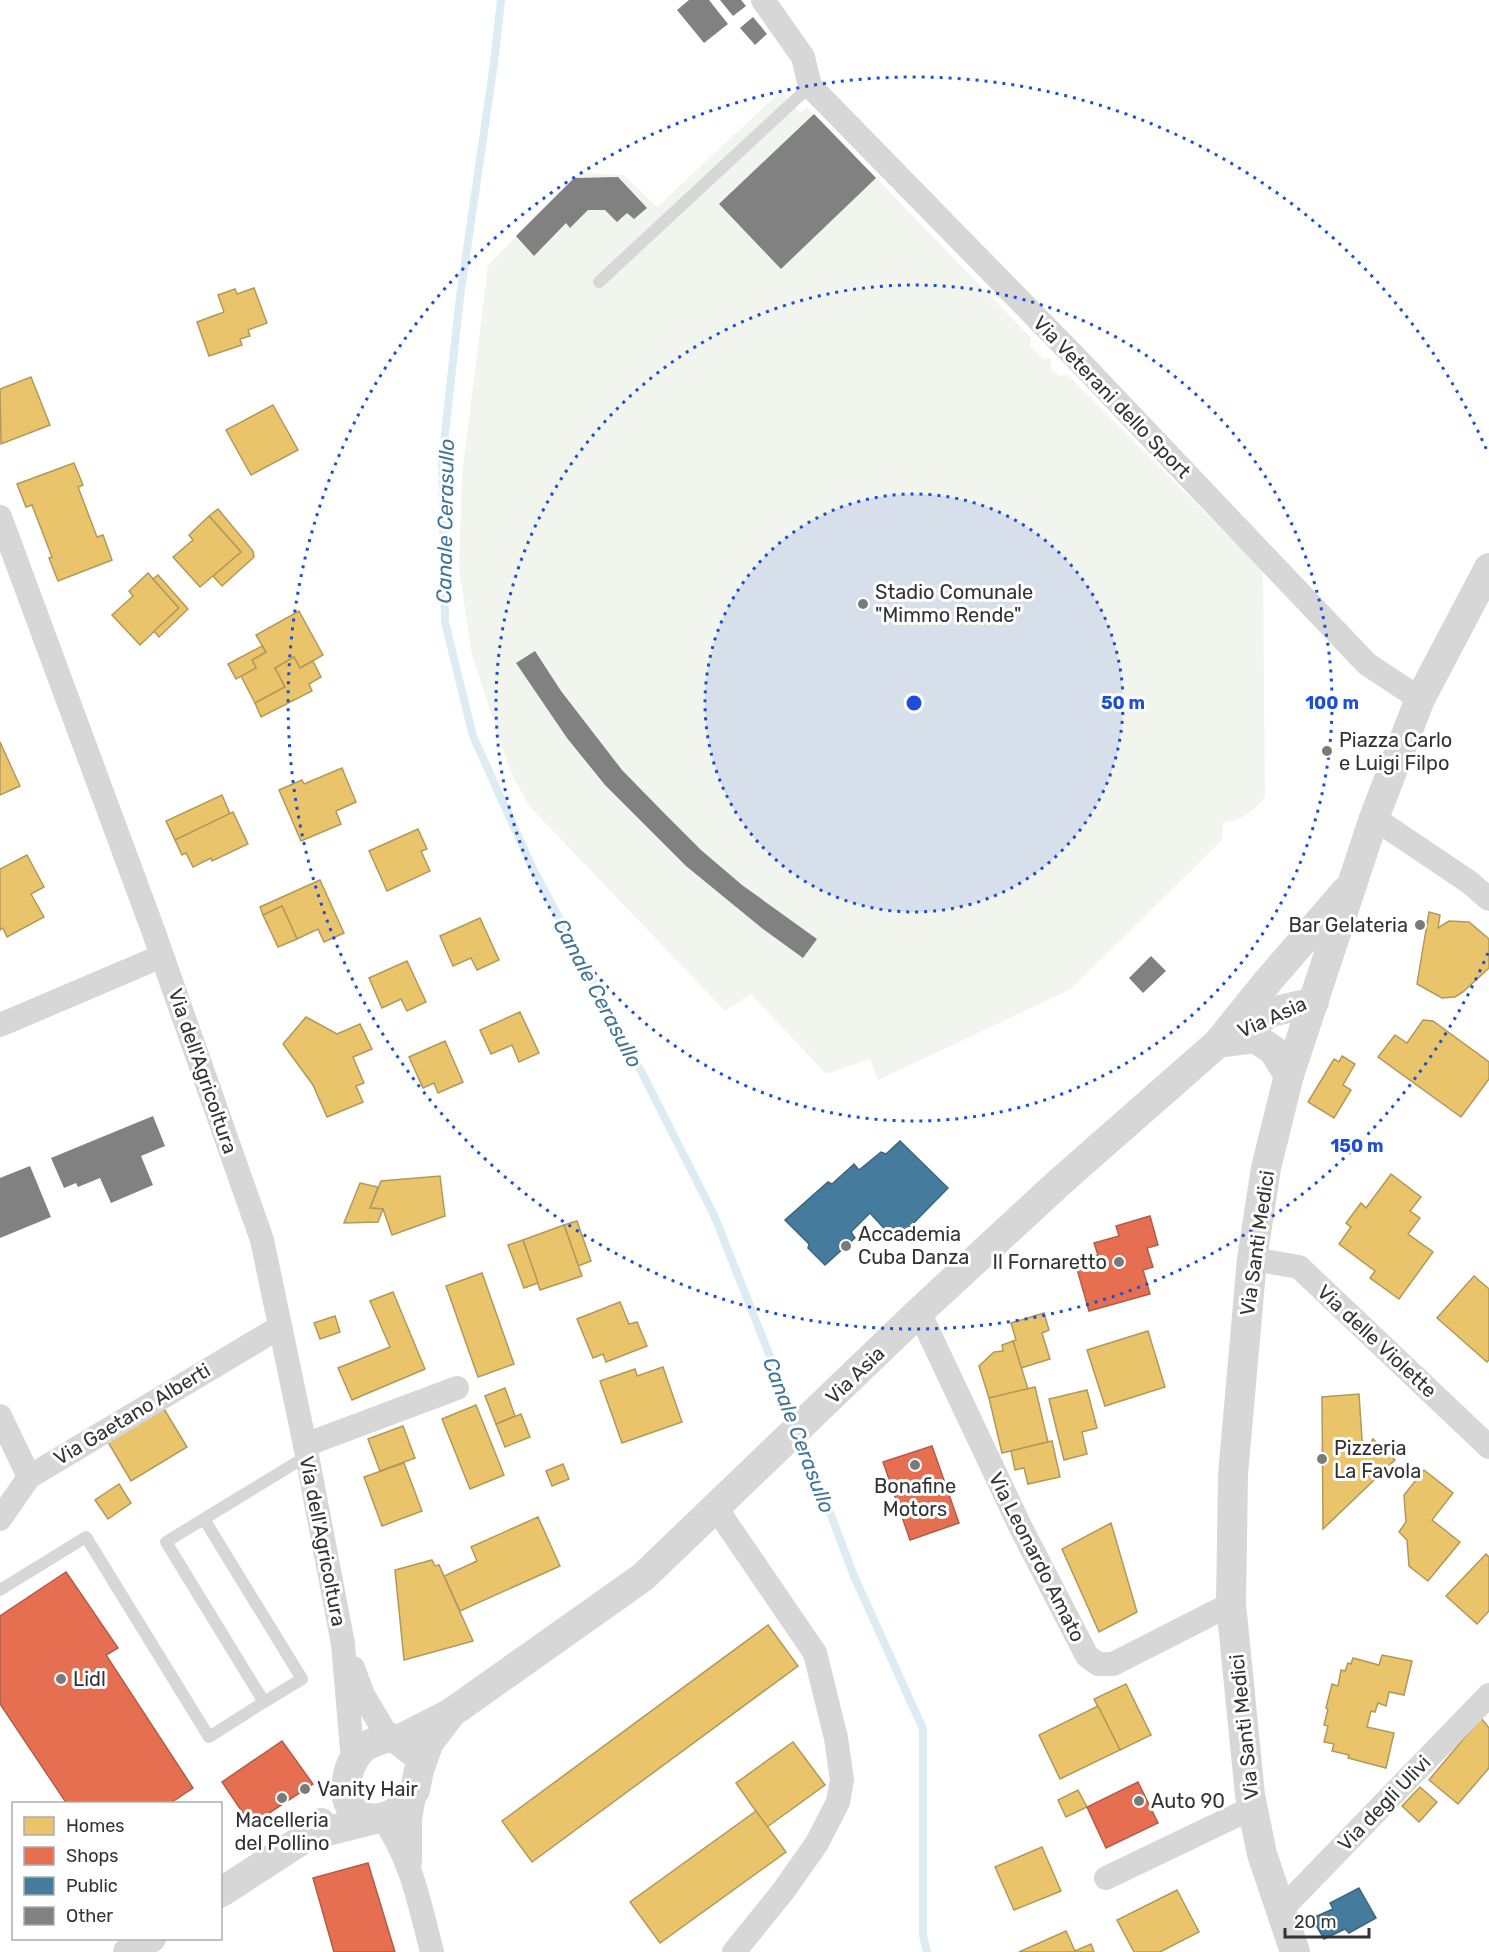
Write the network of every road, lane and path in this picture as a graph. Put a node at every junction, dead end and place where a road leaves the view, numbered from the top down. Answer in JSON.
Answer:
{"nodes":[{"id":1,"x":764,"y":0,"type":"edge"},
{"id":2,"x":810,"y":86,"type":"junction"},
{"id":3,"x":599,"y":282,"type":"dead end"},
{"id":4,"x":0,"y":517,"type":"edge"},
{"id":5,"x":1489,"y":568,"type":"edge"},
{"id":6,"x":1482,"y":604,"type":"edge"},
{"id":7,"x":1420,"y":699,"type":"junction"},
{"id":8,"x":1374,"y":818,"type":"junction"},
{"id":9,"x":1353,"y":883,"type":"junction"},
{"id":10,"x":1489,"y":899,"type":"edge"},
{"id":11,"x":162,"y":956,"type":"junction"},
{"id":12,"x":1268,"y":981,"type":"junction"},
{"id":13,"x":1314,"y":1002,"type":"junction"},
{"id":14,"x":0,"y":1025,"type":"edge"},
{"id":15,"x":1218,"y":1043,"type":"junction"},
{"id":16,"x":1288,"y":1075,"type":"junction"},
{"id":17,"x":1252,"y":1259,"type":"junction"},
{"id":18,"x":919,"y":1312,"type":"junction"},
{"id":19,"x":280,"y":1327,"type":"junction"},
{"id":20,"x":457,"y":1388,"type":"dead end"},
{"id":21,"x":0,"y":1416,"type":"edge"},
{"id":22,"x":1489,"y":1447,"type":"edge"},
{"id":23,"x":306,"y":1451,"type":"junction"},
{"id":24,"x":28,"y":1476,"type":"junction"},
{"id":25,"x":716,"y":1508,"type":"junction"},
{"id":26,"x":0,"y":1519,"type":"edge"},
{"id":27,"x":204,"y":1519,"type":"junction"},
{"id":28,"x":0,"y":1590,"type":"edge"},
{"id":29,"x":1231,"y":1604,"type":"junction"},
{"id":30,"x":343,"y":1644,"type":"junction"},
{"id":31,"x":1489,"y":1695,"type":"edge"},
{"id":32,"x":264,"y":1702,"type":"junction"},
{"id":33,"x":451,"y":1713,"type":"junction"},
{"id":34,"x":393,"y":1738,"type":"junction"},
{"id":35,"x":353,"y":1762,"type":"junction"},
{"id":36,"x":417,"y":1780,"type":"junction"},
{"id":37,"x":346,"y":1796,"type":"junction"},
{"id":38,"x":1252,"y":1808,"type":"junction"},
{"id":39,"x":378,"y":1818,"type":"junction"},
{"id":40,"x":308,"y":1836,"type":"junction"},
{"id":41,"x":410,"y":1867,"type":"junction"},
{"id":42,"x":1106,"y":1878,"type":"dead end"},
{"id":43,"x":222,"y":1892,"type":"edge"},
{"id":44,"x":1280,"y":1911,"type":"junction"},
{"id":45,"x":148,"y":1940,"type":"edge"},
{"id":46,"x":128,"y":1952,"type":"edge"},
{"id":47,"x":432,"y":1952,"type":"edge"},
{"id":48,"x":734,"y":1952,"type":"edge"},
{"id":49,"x":1295,"y":1952,"type":"edge"}],
"edges":[{"from":1,"to":2,"type":"street"},
{"from":2,"to":3,"type":"lane"},
{"from":2,"to":7,"type":"street","name":"Via Veterani dello Sport"},
{"from":4,"to":11,"type":"street","name":"Via dell'Agricoltura"},
{"from":5,"to":6,"type":"street","name":"Via Santi Medici"},
{"from":6,"to":7,"type":"street","name":"Via Santi Medici"},
{"from":7,"to":8,"type":"street","name":"Via Santi Medici"},
{"from":8,"to":9,"type":"street","name":"Via Santi Medici"},
{"from":8,"to":10,"type":"street"},
{"from":9,"to":12,"type":"street","name":"Via Asia"},
{"from":9,"to":13,"type":"street","name":"Via Santi Medici"},
{"from":11,"to":14,"type":"street"},
{"from":11,"to":19,"type":"street","name":"Via dell'Agricoltura"},
{"from":12,"to":13,"type":"street","name":"Via Asia"},
{"from":12,"to":15,"type":"street","name":"Via Asia"},
{"from":13,"to":15,"type":"street","name":"Via Asia"},
{"from":13,"to":16,"type":"street","name":"Via Santi Medici"},
{"from":15,"to":16,"type":"street","name":"Via Asia"},
{"from":15,"to":18,"type":"street","name":"Via Asia"},
{"from":16,"to":17,"type":"street","name":"Via Santi Medici"},
{"from":17,"to":22,"type":"street","name":"Via delle Violette"},
{"from":17,"to":29,"type":"street","name":"Via Santi Medici"},
{"from":18,"to":25,"type":"street","name":"Via Asia"},
{"from":18,"to":29,"type":"street","name":"Via Leonardo Amato"},
{"from":19,"to":23,"type":"street","name":"Via dell'Agricoltura"},
{"from":19,"to":24,"type":"street","name":"Via Gaetano Alberti"},
{"from":20,"to":23,"type":"street"},
{"from":21,"to":24,"type":"street"},
{"from":23,"to":27,"type":"lane"},
{"from":23,"to":30,"type":"street","name":"Via dell'Agricoltura"},
{"from":24,"to":26,"type":"street","name":"Via Gaetano Alberti"},
{"from":25,"to":33,"type":"street","name":"Via Asia"},
{"from":25,"to":48,"type":"street"},
{"from":27,"to":32,"type":"lane"},
{"from":27,"to":32,"type":"lane"},
{"from":28,"to":32,"type":"lane"},
{"from":29,"to":38,"type":"street","name":"Via Santi Medici"},
{"from":30,"to":34,"type":"street","name":"Via dell'Agricoltura"},
{"from":30,"to":35,"type":"street","name":"Via dell'Agricoltura"},
{"from":31,"to":44,"type":"street","name":"Via degli Ulivi"},
{"from":33,"to":34,"type":"street","name":"Via Asia"},
{"from":33,"to":36,"type":"street","name":"Via Asia"},
{"from":34,"to":35,"type":"street"},
{"from":34,"to":36,"type":"street"},
{"from":35,"to":37,"type":"street"},
{"from":36,"to":39,"type":"street"},
{"from":36,"to":41,"type":"street"},
{"from":37,"to":39,"type":"street"},
{"from":37,"to":40,"type":"street"},
{"from":38,"to":42,"type":"street"},
{"from":38,"to":44,"type":"street","name":"Via Santi Medici"},
{"from":39,"to":40,"type":"street"},
{"from":39,"to":41,"type":"street"},
{"from":40,"to":43,"type":"street"},
{"from":41,"to":47,"type":"street"},
{"from":44,"to":49,"type":"street","name":"Via Santi Medici"},
{"from":45,"to":46,"type":"street"}]}
